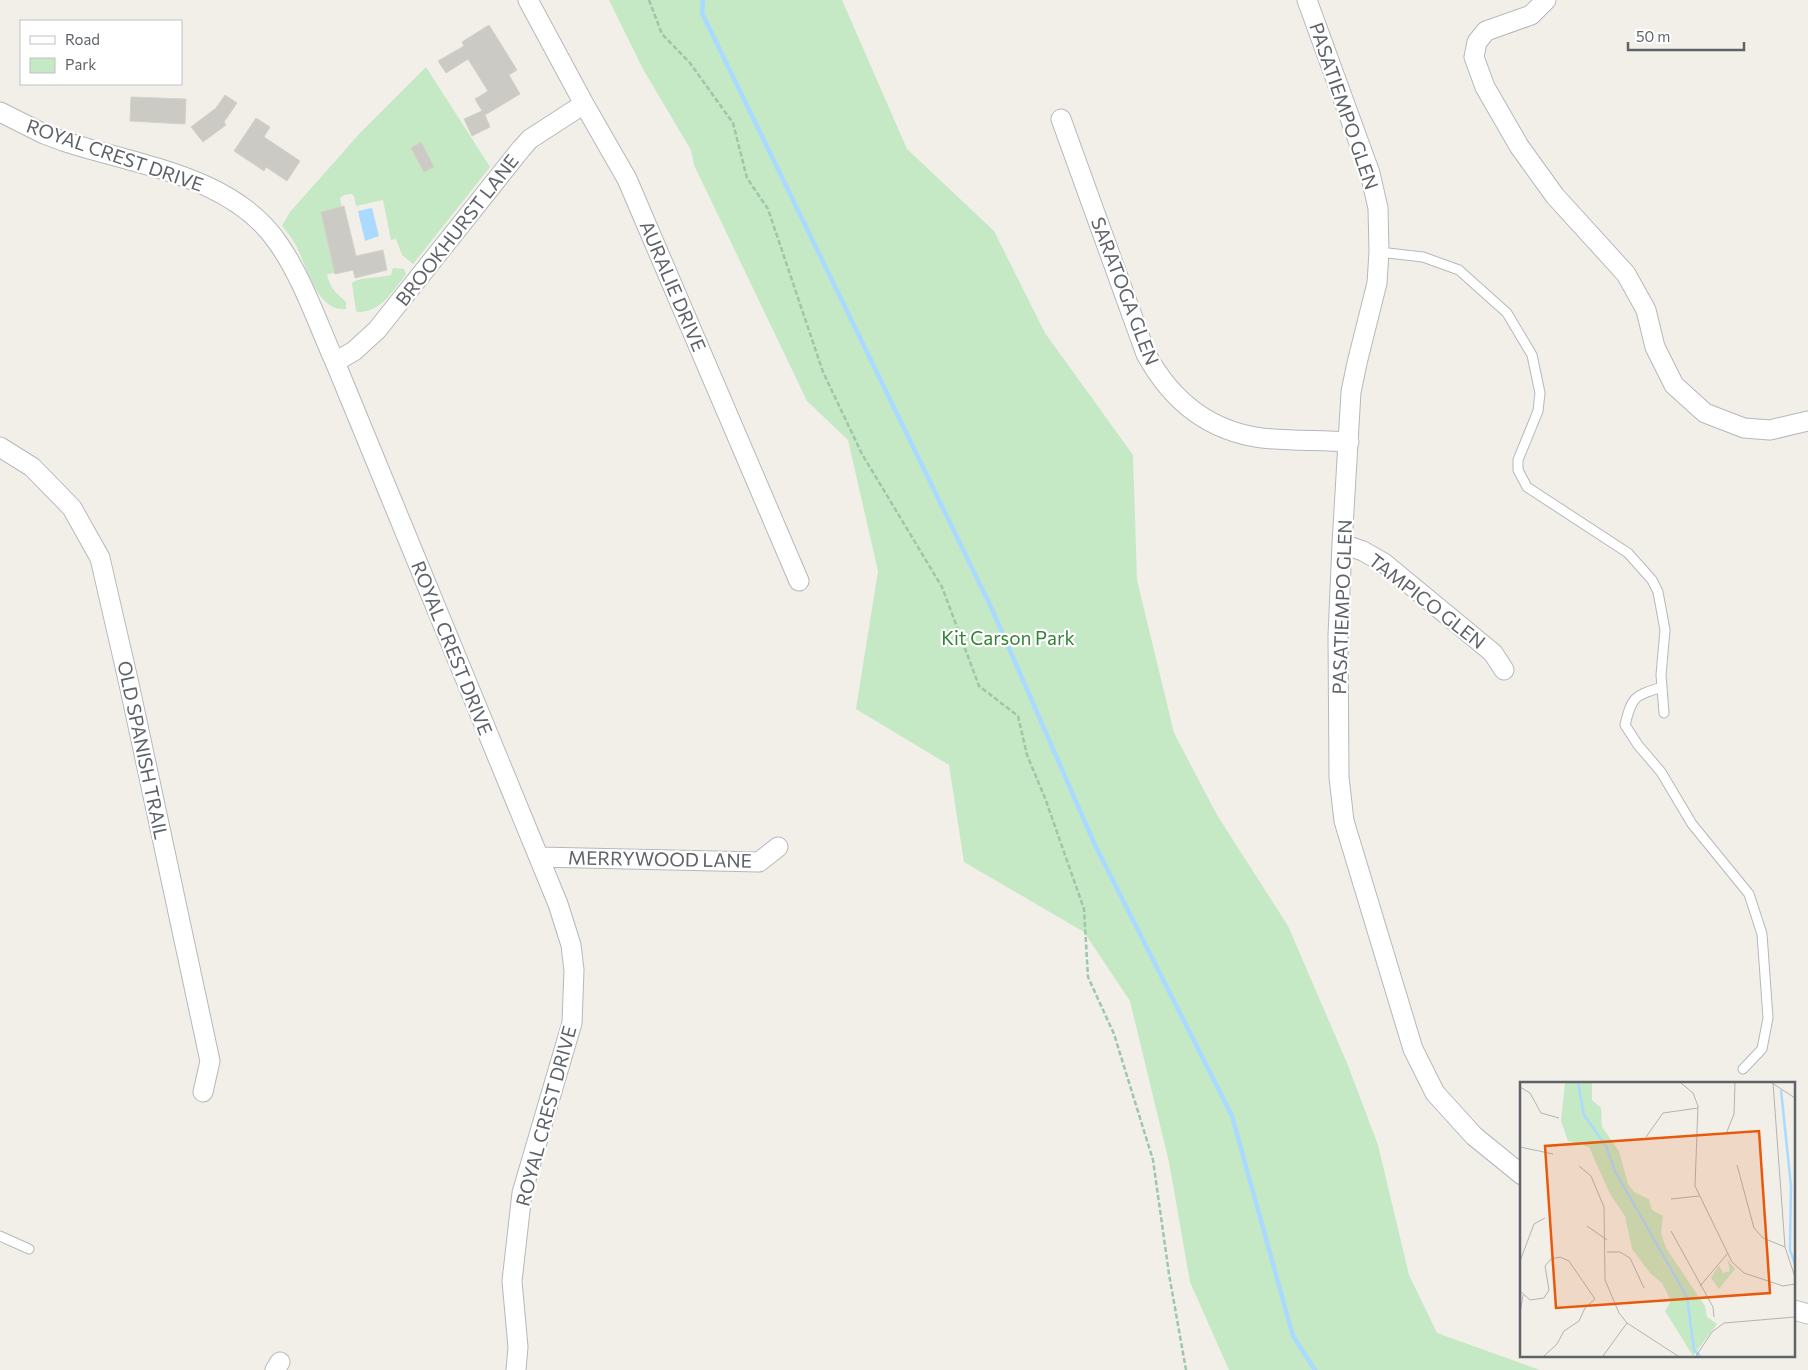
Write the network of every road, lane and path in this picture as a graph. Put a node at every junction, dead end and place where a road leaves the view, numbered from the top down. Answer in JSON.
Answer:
{"nodes":[{"id":1,"x":528,"y":0,"type":"edge"},
{"id":2,"x":649,"y":0,"type":"edge"},
{"id":3,"x":1307,"y":0,"type":"edge"},
{"id":4,"x":1546,"y":0,"type":"edge"},
{"id":5,"x":584,"y":104,"type":"junction"},
{"id":6,"x":0,"y":112,"type":"edge"},
{"id":7,"x":1061,"y":119,"type":"dead end"},
{"id":8,"x":1379,"y":252,"type":"junction"},
{"id":9,"x":335,"y":362,"type":"junction"},
{"id":10,"x":1808,"y":421,"type":"edge"},
{"id":11,"x":1350,"y":442,"type":"junction"},
{"id":12,"x":0,"y":446,"type":"edge"},
{"id":13,"x":1342,"y":544,"type":"junction"},
{"id":14,"x":799,"y":581,"type":"dead end"},
{"id":15,"x":1504,"y":670,"type":"dead end"},
{"id":16,"x":1662,"y":687,"type":"junction"},
{"id":17,"x":1664,"y":713,"type":"dead end"},
{"id":18,"x":778,"y":847,"type":"dead end"},
{"id":19,"x":539,"y":857,"type":"junction"},
{"id":20,"x":1743,"y":1069,"type":"dead end"},
{"id":21,"x":203,"y":1092,"type":"dead end"},
{"id":22,"x":1520,"y":1173,"type":"edge"},
{"id":23,"x":0,"y":1236,"type":"edge"},
{"id":24,"x":29,"y":1249,"type":"dead end"},
{"id":25,"x":516,"y":1370,"type":"edge"},
{"id":26,"x":1186,"y":1370,"type":"edge"}],
"edges":[{"from":1,"to":5,"type":"street","name":"AURALIE DRIVE"},
{"from":2,"to":26,"type":"path"},
{"from":3,"to":8,"type":"street","name":"PASATIEMPO GLEN"},
{"from":4,"to":10,"type":"street"},
{"from":5,"to":9,"type":"street","name":"BROOKHURST LANE"},
{"from":5,"to":14,"type":"street","name":"AURALIE DRIVE"},
{"from":6,"to":9,"type":"street","name":"ROYAL CREST DRIVE"},
{"from":7,"to":11,"type":"street","name":"SARATOGA GLEN"},
{"from":8,"to":11,"type":"street","name":"PASATIEMPO GLEN"},
{"from":8,"to":16,"type":"lane"},
{"from":9,"to":19,"type":"street","name":"ROYAL CREST DRIVE"},
{"from":11,"to":13,"type":"street","name":"PASATIEMPO GLEN"},
{"from":12,"to":21,"type":"street","name":"OLD SPANISH TRAIL"},
{"from":13,"to":15,"type":"street","name":"TAMPICO GLEN"},
{"from":13,"to":22,"type":"street","name":"PASATIEMPO GLEN"},
{"from":16,"to":17,"type":"lane"},
{"from":16,"to":20,"type":"lane"},
{"from":18,"to":19,"type":"street","name":"MERRYWOOD LANE"},
{"from":19,"to":25,"type":"street","name":"ROYAL CREST DRIVE"},
{"from":23,"to":24,"type":"lane"}]}
